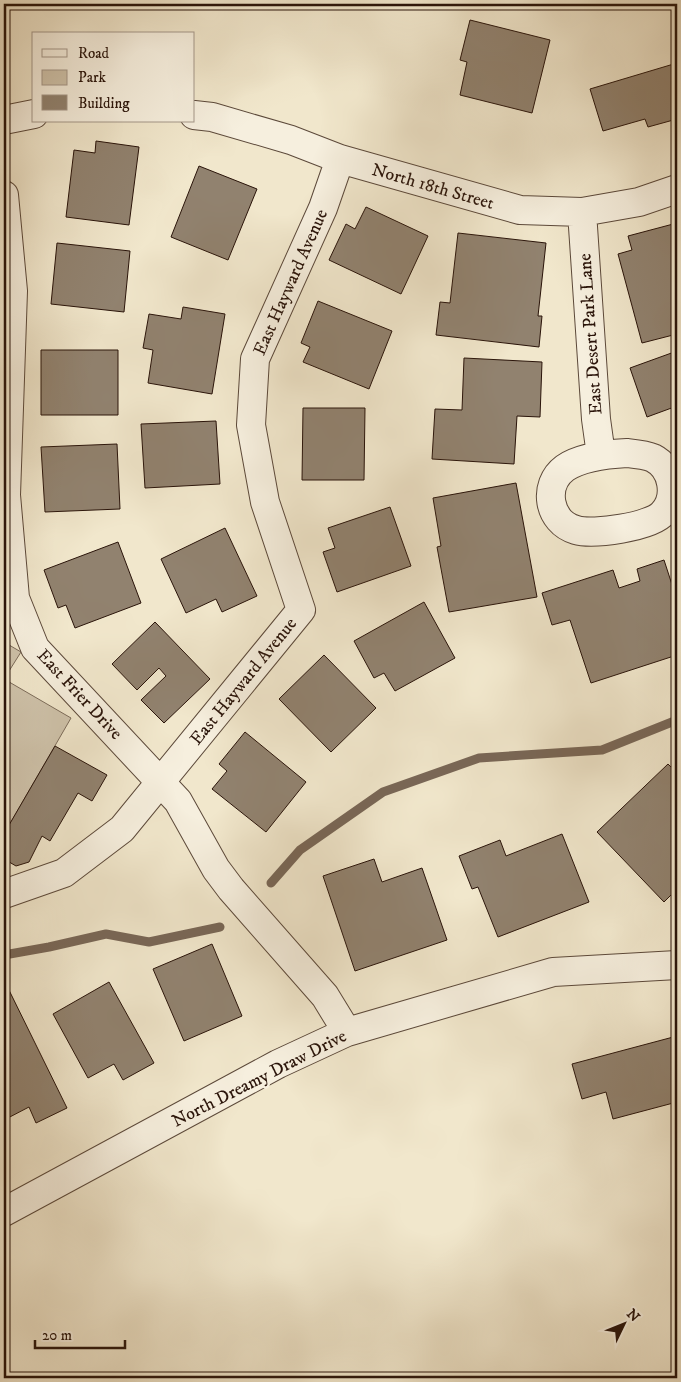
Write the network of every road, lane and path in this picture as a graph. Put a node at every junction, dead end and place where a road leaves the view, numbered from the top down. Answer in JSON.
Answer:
{"nodes":[{"id":1,"x":32,"y":114,"type":"edge"},
{"id":2,"x":195,"y":115,"type":"edge"},
{"id":3,"x":4,"y":120,"type":"edge"},
{"id":4,"x":340,"y":159,"type":"junction"},
{"id":5,"x":677,"y":189,"type":"edge"},
{"id":6,"x":4,"y":195,"type":"edge"},
{"id":7,"x":582,"y":212,"type":"junction"},
{"id":8,"x":602,"y":455,"type":"dead end"},
{"id":9,"x":160,"y":783,"type":"junction"},
{"id":10,"x":4,"y":894,"type":"edge"},
{"id":11,"x":677,"y":965,"type":"edge"},
{"id":12,"x":346,"y":1032,"type":"junction"},
{"id":13,"x":4,"y":1212,"type":"edge"}],
"edges":[{"from":1,"to":3,"type":"street"},
{"from":2,"to":4,"type":"street","name":"North 18th Street"},
{"from":4,"to":7,"type":"street","name":"North 18th Street"},
{"from":4,"to":9,"type":"street","name":"East Hayward Avenue"},
{"from":5,"to":7,"type":"street","name":"North 18th Street"},
{"from":6,"to":9,"type":"street","name":"East Frier Drive"},
{"from":7,"to":8,"type":"street","name":"East Desert Park Lane"},
{"from":9,"to":10,"type":"street","name":"East Hayward Avenue"},
{"from":9,"to":12,"type":"street","name":"East Frier Drive"},
{"from":11,"to":12,"type":"street","name":"North Dreamy Draw Drive"},
{"from":12,"to":13,"type":"street","name":"North Dreamy Draw Drive"}]}
